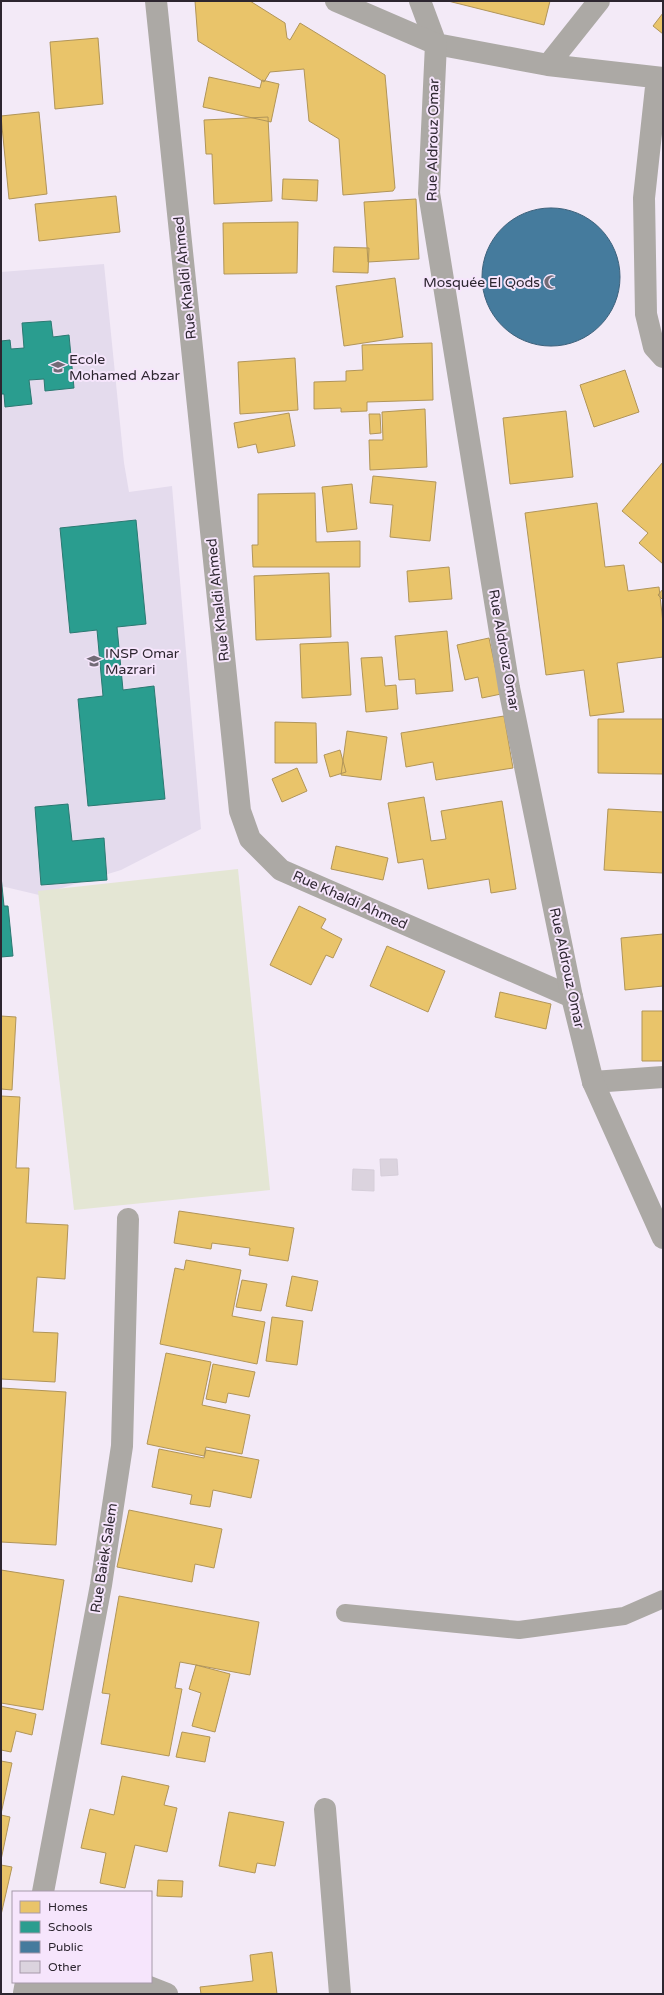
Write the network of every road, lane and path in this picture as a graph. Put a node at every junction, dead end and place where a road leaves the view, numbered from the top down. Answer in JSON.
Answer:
{"nodes":[{"id":1,"x":156,"y":1,"type":"edge"},
{"id":2,"x":336,"y":1,"type":"edge"},
{"id":3,"x":420,"y":1,"type":"edge"},
{"id":4,"x":598,"y":1,"type":"edge"},
{"id":5,"x":436,"y":44,"type":"junction"},
{"id":6,"x":548,"y":66,"type":"junction"},
{"id":7,"x":660,"y":78,"type":"edge"},
{"id":8,"x":663,"y":358,"type":"edge"},
{"id":9,"x":572,"y":997,"type":"junction"},
{"id":10,"x":663,"y":1077,"type":"edge"},
{"id":11,"x":592,"y":1082,"type":"junction"},
{"id":12,"x":128,"y":1220,"type":"dead end"},
{"id":13,"x":663,"y":1238,"type":"edge"},
{"id":14,"x":663,"y":1599,"type":"edge"},
{"id":15,"x":344,"y":1613,"type":"dead end"},
{"id":16,"x":326,"y":1809,"type":"dead end"},
{"id":17,"x":43,"y":1891,"type":"edge"},
{"id":18,"x":24,"y":1991,"type":"edge"},
{"id":19,"x":167,"y":1994,"type":"edge"},
{"id":20,"x":340,"y":1994,"type":"edge"}],
"edges":[{"from":1,"to":9,"type":"street","name":"Rue Khaldi Ahmed"},
{"from":2,"to":5,"type":"street"},
{"from":3,"to":5,"type":"street"},
{"from":4,"to":6,"type":"street"},
{"from":5,"to":6,"type":"street"},
{"from":5,"to":9,"type":"street","name":"Rue Aldrouz Omar"},
{"from":6,"to":7,"type":"street"},
{"from":7,"to":8,"type":"street"},
{"from":9,"to":11,"type":"street","name":"Rue Aldrouz Omar"},
{"from":10,"to":11,"type":"street"},
{"from":11,"to":13,"type":"street","name":"Rue Aldrouz Omar"},
{"from":12,"to":17,"type":"street","name":"Rue Baiek Salem"},
{"from":14,"to":15,"type":"lane"},
{"from":16,"to":20,"type":"street"},
{"from":18,"to":19,"type":"street"}]}
